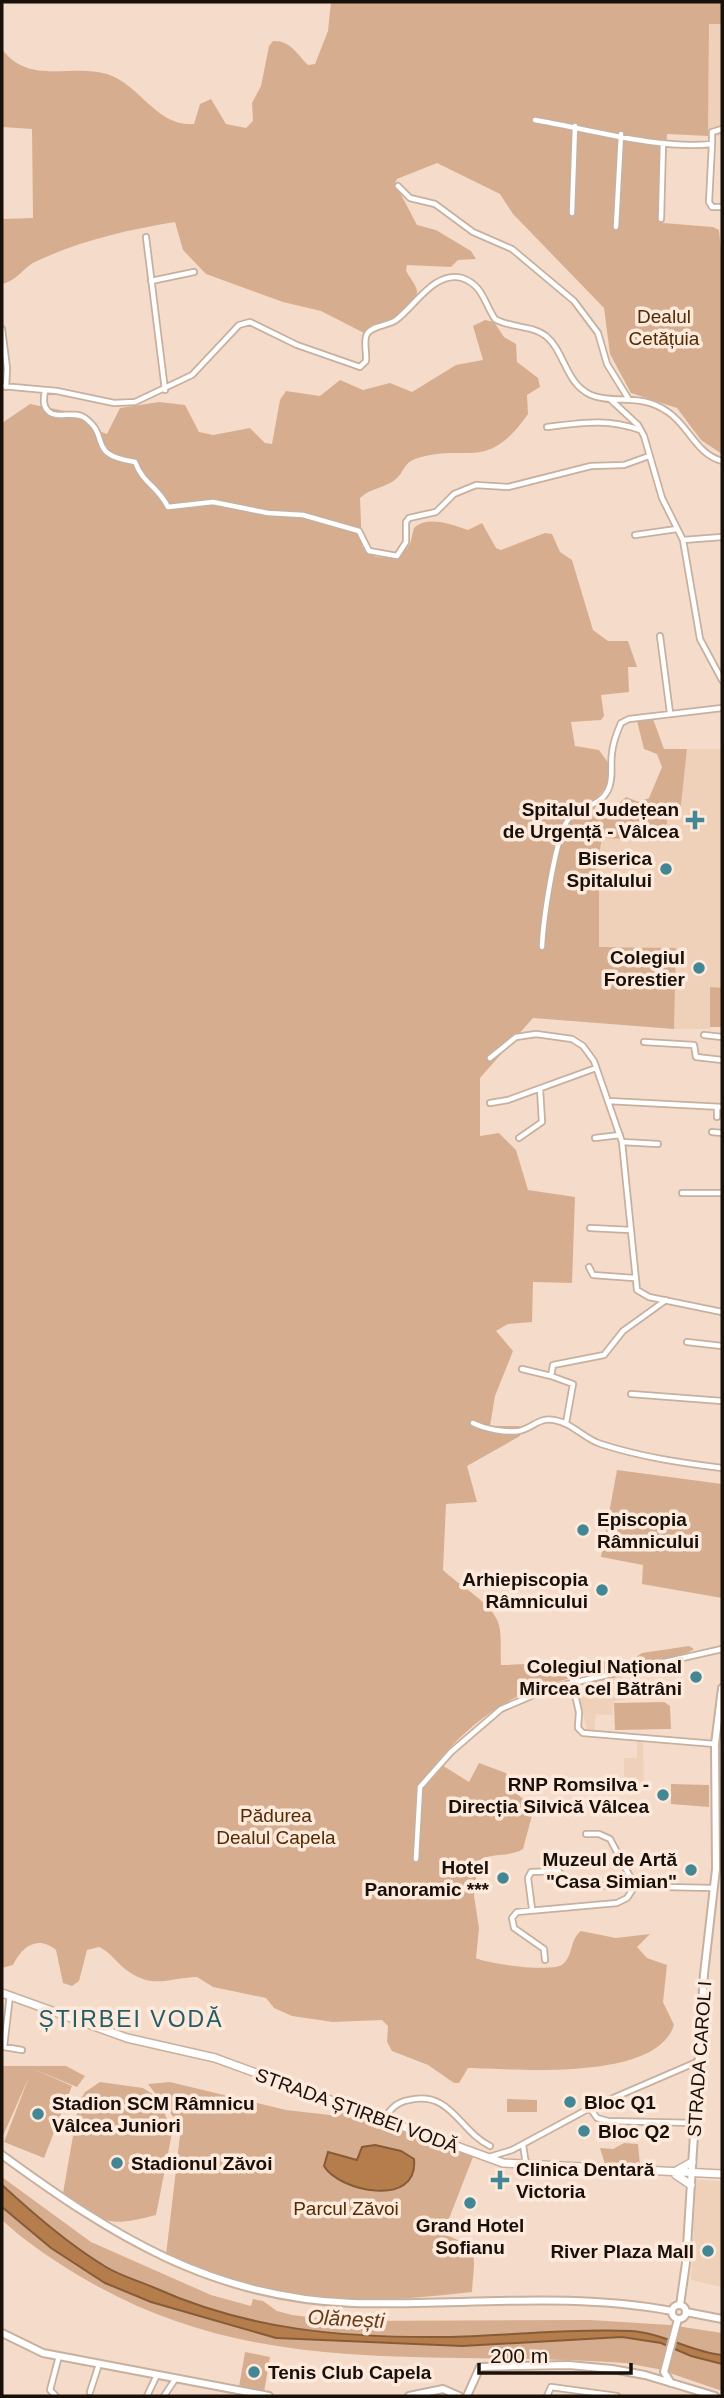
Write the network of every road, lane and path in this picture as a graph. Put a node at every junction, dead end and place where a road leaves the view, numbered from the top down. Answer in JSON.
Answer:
{"nodes":[{"id":1,"x":535,"y":120,"type":"dead end"},
{"id":2,"x":575,"y":126,"type":"junction"},
{"id":3,"x":722,"y":129,"type":"edge"},
{"id":4,"x":621,"y":134,"type":"junction"},
{"id":5,"x":663,"y":143,"type":"junction"},
{"id":6,"x":712,"y":144,"type":"junction"},
{"id":7,"x":398,"y":186,"type":"dead end"},
{"id":8,"x":722,"y":207,"type":"edge"},
{"id":9,"x":572,"y":213,"type":"dead end"},
{"id":10,"x":661,"y":219,"type":"dead end"},
{"id":11,"x":616,"y":227,"type":"dead end"},
{"id":12,"x":146,"y":237,"type":"dead end"},
{"id":13,"x":194,"y":272,"type":"dead end"},
{"id":14,"x":151,"y":281,"type":"junction"},
{"id":15,"x":2,"y":329,"type":"edge"},
{"id":16,"x":4,"y":387,"type":"edge"},
{"id":17,"x":45,"y":390,"type":"junction"},
{"id":18,"x":165,"y":390,"type":"junction"},
{"id":19,"x":628,"y":398,"type":"junction"},
{"id":20,"x":610,"y":399,"type":"junction"},
{"id":21,"x":547,"y":427,"type":"dead end"},
{"id":22,"x":641,"y":430,"type":"junction"},
{"id":23,"x":649,"y":456,"type":"junction"},
{"id":24,"x":722,"y":461,"type":"edge"},
{"id":25,"x":677,"y":529,"type":"junction"},
{"id":26,"x":635,"y":534,"type":"dead end"},
{"id":27,"x":722,"y":537,"type":"edge"},
{"id":28,"x":683,"y":540,"type":"junction"},
{"id":29,"x":660,"y":636,"type":"dead end"},
{"id":30,"x":722,"y":680,"type":"edge"},
{"id":31,"x":722,"y":708,"type":"edge"},
{"id":32,"x":670,"y":713,"type":"junction"},
{"id":33,"x":542,"y":947,"type":"dead end"},
{"id":34,"x":704,"y":1035,"type":"dead end"},
{"id":35,"x":722,"y":1037,"type":"edge"},
{"id":36,"x":645,"y":1042,"type":"dead end"},
{"id":37,"x":490,"y":1058,"type":"dead end"},
{"id":38,"x":722,"y":1060,"type":"edge"},
{"id":39,"x":596,"y":1068,"type":"junction"},
{"id":40,"x":540,"y":1089,"type":"junction"},
{"id":41,"x":608,"y":1101,"type":"junction"},
{"id":42,"x":490,"y":1103,"type":"dead end"},
{"id":43,"x":720,"y":1107,"type":"edge"},
{"id":44,"x":717,"y":1117,"type":"dead end"},
{"id":45,"x":712,"y":1132,"type":"dead end"},
{"id":46,"x":722,"y":1133,"type":"edge"},
{"id":47,"x":620,"y":1135,"type":"junction"},
{"id":48,"x":519,"y":1138,"type":"dead end"},
{"id":49,"x":595,"y":1138,"type":"dead end"},
{"id":50,"x":622,"y":1142,"type":"junction"},
{"id":51,"x":658,"y":1144,"type":"dead end"},
{"id":52,"x":682,"y":1193,"type":"dead end"},
{"id":53,"x":722,"y":1194,"type":"edge"},
{"id":54,"x":590,"y":1228,"type":"dead end"},
{"id":55,"x":630,"y":1230,"type":"junction"},
{"id":56,"x":589,"y":1267,"type":"dead end"},
{"id":57,"x":634,"y":1278,"type":"junction"},
{"id":58,"x":666,"y":1300,"type":"junction"},
{"id":59,"x":722,"y":1312,"type":"edge"},
{"id":60,"x":687,"y":1342,"type":"dead end"},
{"id":61,"x":722,"y":1346,"type":"edge"},
{"id":62,"x":522,"y":1369,"type":"dead end"},
{"id":63,"x":551,"y":1377,"type":"junction"},
{"id":64,"x":631,"y":1394,"type":"dead end"},
{"id":65,"x":722,"y":1401,"type":"edge"},
{"id":66,"x":473,"y":1423,"type":"dead end"},
{"id":67,"x":566,"y":1423,"type":"junction"},
{"id":68,"x":722,"y":1468,"type":"edge"},
{"id":69,"x":722,"y":1649,"type":"edge"},
{"id":70,"x":572,"y":1682,"type":"junction"},
{"id":71,"x":722,"y":1688,"type":"edge"},
{"id":72,"x":715,"y":1744,"type":"junction"},
{"id":73,"x":719,"y":1834,"type":"edge"},
{"id":74,"x":586,"y":1835,"type":"dead end"},
{"id":75,"x":416,"y":1859,"type":"dead end"},
{"id":76,"x":635,"y":1886,"type":"junction"},
{"id":77,"x":714,"y":1889,"type":"junction"},
{"id":78,"x":531,"y":1909,"type":"junction"},
{"id":79,"x":545,"y":1960,"type":"dead end"},
{"id":80,"x":6,"y":1994,"type":"edge"},
{"id":81,"x":22,"y":2050,"type":"dead end"},
{"id":82,"x":699,"y":2061,"type":"junction"},
{"id":83,"x":590,"y":2108,"type":"junction"},
{"id":84,"x":385,"y":2119,"type":"junction"},
{"id":85,"x":695,"y":2123,"type":"junction"},
{"id":86,"x":523,"y":2144,"type":"junction"},
{"id":87,"x":489,"y":2146,"type":"dead end"},
{"id":88,"x":2,"y":2155,"type":"edge"},
{"id":89,"x":485,"y":2157,"type":"junction"},
{"id":90,"x":692,"y":2162,"type":"junction"},
{"id":91,"x":528,"y":2166,"type":"junction"},
{"id":92,"x":669,"y":2172,"type":"junction"},
{"id":93,"x":691,"y":2173,"type":"junction"},
{"id":94,"x":722,"y":2174,"type":"edge"},
{"id":95,"x":691,"y":2185,"type":"junction"},
{"id":96,"x":680,"y":2305,"type":"junction"},
{"id":97,"x":672,"y":2311,"type":"junction"},
{"id":98,"x":686,"y":2312,"type":"junction"},
{"id":99,"x":678,"y":2319,"type":"junction"},
{"id":100,"x":722,"y":2319,"type":"edge"},
{"id":101,"x":2,"y":2333,"type":"edge"},
{"id":102,"x":59,"y":2356,"type":"junction"},
{"id":103,"x":99,"y":2364,"type":"junction"},
{"id":104,"x":664,"y":2372,"type":"junction"},
{"id":105,"x":157,"y":2375,"type":"junction"},
{"id":106,"x":645,"y":2375,"type":"junction"},
{"id":107,"x":176,"y":2378,"type":"junction"},
{"id":108,"x":672,"y":2383,"type":"junction"},
{"id":109,"x":90,"y":2392,"type":"dead end"},
{"id":110,"x":247,"y":2394,"type":"edge"},
{"id":111,"x":55,"y":2395,"type":"edge"},
{"id":112,"x":147,"y":2396,"type":"edge"},
{"id":113,"x":164,"y":2396,"type":"edge"},
{"id":114,"x":269,"y":2396,"type":"edge"},
{"id":115,"x":409,"y":2396,"type":"edge"},
{"id":116,"x":459,"y":2396,"type":"edge"},
{"id":117,"x":467,"y":2396,"type":"edge"},
{"id":118,"x":547,"y":2396,"type":"edge"},
{"id":119,"x":617,"y":2396,"type":"edge"},
{"id":120,"x":715,"y":2396,"type":"edge"}],
"edges":[{"from":1,"to":2,"type":"street"},
{"from":2,"to":4,"type":"street"},
{"from":2,"to":9,"type":"street"},
{"from":3,"to":6,"type":"street"},
{"from":4,"to":5,"type":"street"},
{"from":4,"to":11,"type":"street"},
{"from":5,"to":6,"type":"street"},
{"from":5,"to":10,"type":"street"},
{"from":6,"to":8,"type":"street"},
{"from":7,"to":19,"type":"street"},
{"from":12,"to":14,"type":"street"},
{"from":13,"to":14,"type":"street"},
{"from":14,"to":18,"type":"street"},
{"from":15,"to":16,"type":"street"},
{"from":16,"to":17,"type":"street"},
{"from":17,"to":18,"type":"street"},
{"from":17,"to":23,"type":"street"},
{"from":18,"to":20,"type":"street"},
{"from":19,"to":20,"type":"street"},
{"from":19,"to":24,"type":"street"},
{"from":20,"to":22,"type":"street"},
{"from":21,"to":22,"type":"street"},
{"from":22,"to":23,"type":"street"},
{"from":23,"to":25,"type":"street"},
{"from":25,"to":26,"type":"street"},
{"from":25,"to":28,"type":"street"},
{"from":27,"to":28,"type":"street"},
{"from":28,"to":30,"type":"street"},
{"from":29,"to":32,"type":"street"},
{"from":31,"to":32,"type":"street"},
{"from":32,"to":33,"type":"street"},
{"from":34,"to":35,"type":"street"},
{"from":36,"to":38,"type":"street"},
{"from":37,"to":39,"type":"street"},
{"from":39,"to":40,"type":"street"},
{"from":39,"to":41,"type":"street"},
{"from":40,"to":42,"type":"street"},
{"from":40,"to":48,"type":"street"},
{"from":41,"to":43,"type":"street"},
{"from":41,"to":47,"type":"street"},
{"from":43,"to":44,"type":"street"},
{"from":45,"to":46,"type":"street"},
{"from":47,"to":49,"type":"street"},
{"from":47,"to":50,"type":"street"},
{"from":50,"to":51,"type":"street"},
{"from":50,"to":55,"type":"street"},
{"from":52,"to":53,"type":"street"},
{"from":54,"to":55,"type":"street"},
{"from":55,"to":57,"type":"street"},
{"from":56,"to":57,"type":"street"},
{"from":57,"to":58,"type":"street"},
{"from":58,"to":59,"type":"street"},
{"from":58,"to":63,"type":"street"},
{"from":60,"to":61,"type":"street"},
{"from":62,"to":63,"type":"street"},
{"from":63,"to":67,"type":"street"},
{"from":64,"to":65,"type":"street"},
{"from":66,"to":67,"type":"street"},
{"from":67,"to":68,"type":"street"},
{"from":69,"to":70,"type":"street"},
{"from":70,"to":72,"type":"street"},
{"from":70,"to":75,"type":"street"},
{"from":71,"to":72,"type":"street","name":"STRADA CAROL I"},
{"from":72,"to":73,"type":"street","name":"STRADA CAROL I"},
{"from":73,"to":77,"type":"street","name":"STRADA CAROL I"},
{"from":74,"to":76,"type":"street"},
{"from":76,"to":77,"type":"street"},
{"from":76,"to":78,"type":"street"},
{"from":76,"to":78,"type":"street"},
{"from":77,"to":82,"type":"street","name":"STRADA CAROL I"},
{"from":78,"to":79,"type":"street"},
{"from":80,"to":81,"type":"street"},
{"from":80,"to":84,"type":"main road","name":"STRADA ȘTIRBEI VODĂ"},
{"from":82,"to":83,"type":"street"},
{"from":82,"to":85,"type":"street","name":"STRADA CAROL I"},
{"from":83,"to":85,"type":"street"},
{"from":83,"to":86,"type":"street"},
{"from":84,"to":87,"type":"street"},
{"from":84,"to":89,"type":"main road","name":"STRADA ȘTIRBEI VODĂ"},
{"from":85,"to":90,"type":"street","name":"STRADA CAROL I"},
{"from":86,"to":89,"type":"street"},
{"from":86,"to":91,"type":"street"},
{"from":88,"to":97,"type":"street"},
{"from":89,"to":91,"type":"main road","name":"STRADA ȘTIRBEI VODĂ"},
{"from":90,"to":92,"type":"main road"},
{"from":90,"to":93,"type":"street","name":"STRADA CAROL I"},
{"from":91,"to":92,"type":"main road","name":"STRADA ȘTIRBEI VODĂ"},
{"from":92,"to":93,"type":"main road","name":"STRADA ȘTIRBEI VODĂ"},
{"from":92,"to":95,"type":"main road"},
{"from":93,"to":94,"type":"main road","name":"STRADA ȘTIRBEI VODĂ"},
{"from":93,"to":95,"type":"street","name":"STRADA CAROL I"},
{"from":95,"to":96,"type":"street","name":"STRADA CAROL I"},
{"from":96,"to":97,"type":"street"},
{"from":96,"to":98,"type":"street"},
{"from":97,"to":99,"type":"street"},
{"from":98,"to":99,"type":"street"},
{"from":98,"to":100,"type":"street"},
{"from":99,"to":104,"type":"street"},
{"from":101,"to":102,"type":"street"},
{"from":102,"to":103,"type":"street"},
{"from":102,"to":111,"type":"street"},
{"from":103,"to":105,"type":"street"},
{"from":103,"to":109,"type":"street"},
{"from":104,"to":106,"type":"street"},
{"from":104,"to":108,"type":"street"},
{"from":105,"to":107,"type":"street"},
{"from":105,"to":112,"type":"street"},
{"from":106,"to":108,"type":"street"},
{"from":106,"to":117,"type":"street"},
{"from":107,"to":110,"type":"street"},
{"from":107,"to":113,"type":"street"},
{"from":108,"to":120,"type":"street"},
{"from":110,"to":114,"type":"street"},
{"from":115,"to":116,"type":"street"},
{"from":118,"to":119,"type":"street"}]}
